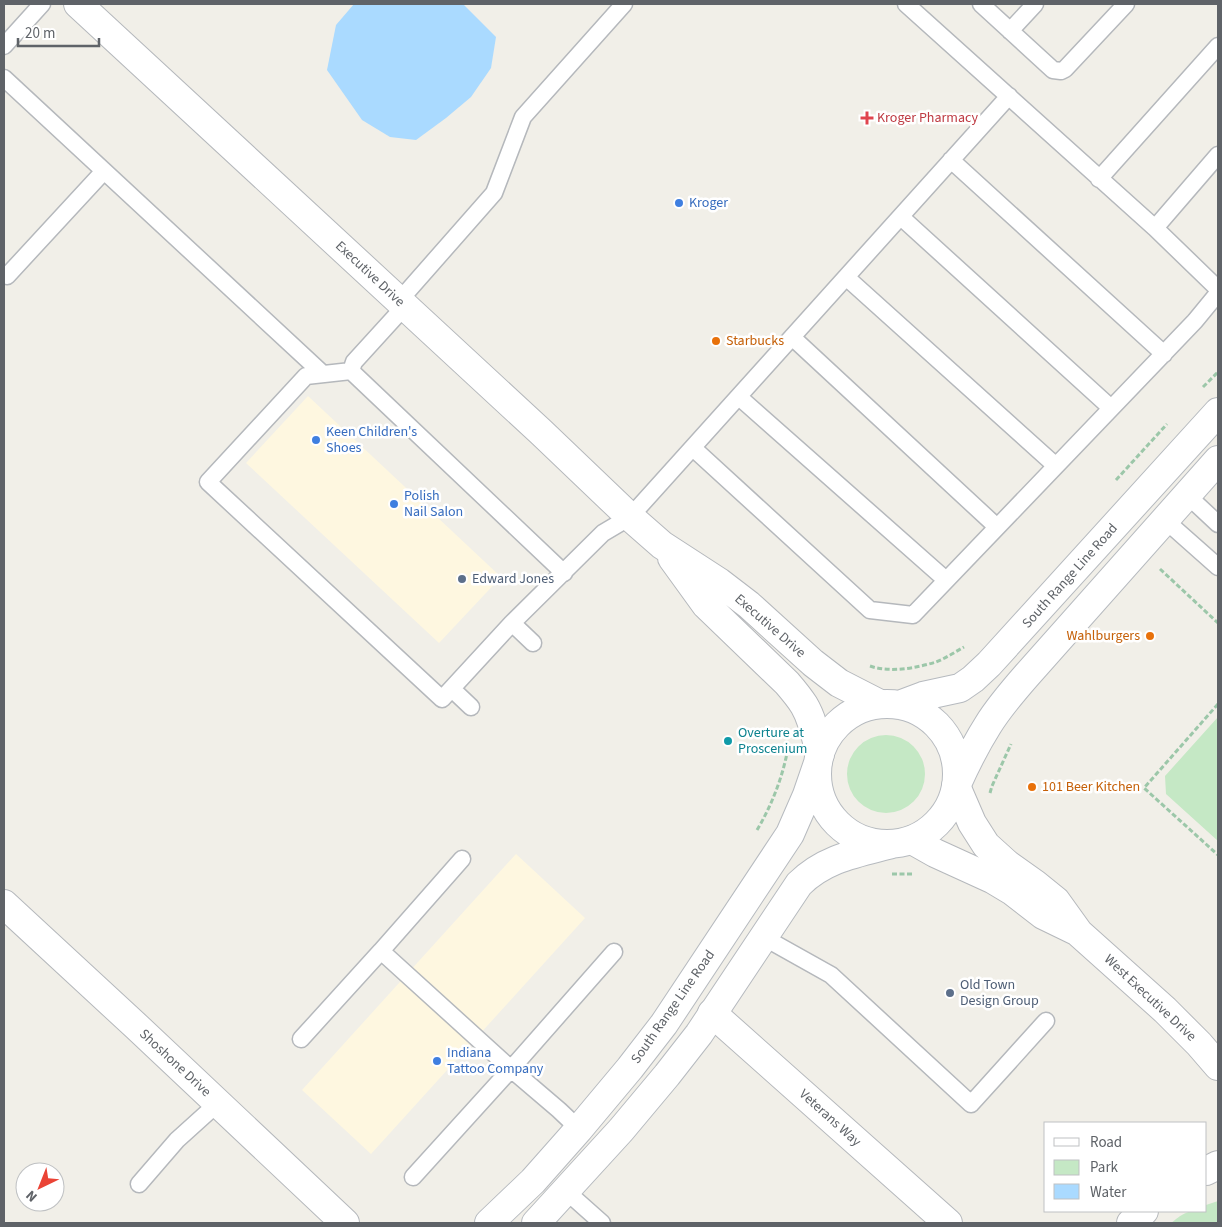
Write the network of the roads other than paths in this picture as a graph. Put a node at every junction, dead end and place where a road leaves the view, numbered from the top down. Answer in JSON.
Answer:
{"nodes":[{"id":1,"x":42,"y":4,"type":"edge"},
{"id":2,"x":78,"y":4,"type":"edge"},
{"id":3,"x":624,"y":4,"type":"edge"},
{"id":4,"x":906,"y":4,"type":"edge"},
{"id":5,"x":981,"y":4,"type":"edge"},
{"id":6,"x":1035,"y":4,"type":"edge"},
{"id":7,"x":1126,"y":4,"type":"edge"},
{"id":8,"x":1010,"y":31,"type":"junction"},
{"id":9,"x":4,"y":46,"type":"edge"},
{"id":10,"x":1218,"y":46,"type":"edge"},
{"id":11,"x":4,"y":78,"type":"edge"},
{"id":12,"x":1009,"y":96,"type":"junction"},
{"id":13,"x":1218,"y":155,"type":"edge"},
{"id":14,"x":951,"y":160,"type":"junction"},
{"id":15,"x":104,"y":171,"type":"junction"},
{"id":16,"x":1099,"y":179,"type":"junction"},
{"id":17,"x":900,"y":216,"type":"junction"},
{"id":18,"x":1155,"y":228,"type":"junction"},
{"id":19,"x":7,"y":276,"type":"dead end"},
{"id":20,"x":846,"y":277,"type":"junction"},
{"id":21,"x":1218,"y":289,"type":"edge"},
{"id":22,"x":1218,"y":294,"type":"edge"},
{"id":23,"x":402,"y":304,"type":"junction"},
{"id":24,"x":792,"y":337,"type":"junction"},
{"id":25,"x":1164,"y":354,"type":"junction"},
{"id":26,"x":350,"y":372,"type":"junction"},
{"id":27,"x":323,"y":374,"type":"junction"},
{"id":28,"x":739,"y":396,"type":"junction"},
{"id":29,"x":1112,"y":408,"type":"junction"},
{"id":30,"x":1218,"y":412,"type":"edge"},
{"id":31,"x":692,"y":448,"type":"junction"},
{"id":32,"x":1218,"y":460,"type":"edge"},
{"id":33,"x":1056,"y":466,"type":"junction"},
{"id":34,"x":1187,"y":495,"type":"junction"},
{"id":35,"x":630,"y":517,"type":"junction"},
{"id":36,"x":1165,"y":520,"type":"junction"},
{"id":37,"x":1218,"y":524,"type":"edge"},
{"id":38,"x":997,"y":527,"type":"junction"},
{"id":39,"x":662,"y":545,"type":"junction"},
{"id":40,"x":1218,"y":567,"type":"edge"},
{"id":41,"x":564,"y":573,"type":"junction"},
{"id":42,"x":946,"y":580,"type":"junction"},
{"id":43,"x":512,"y":623,"type":"junction"},
{"id":44,"x":533,"y":643,"type":"dead end"},
{"id":45,"x":452,"y":689,"type":"junction"},
{"id":46,"x":890,"y":704,"type":"junction"},
{"id":47,"x":471,"y":707,"type":"dead end"},
{"id":48,"x":819,"y":759,"type":"junction"},
{"id":49,"x":956,"y":785,"type":"junction"},
{"id":50,"x":902,"y":842,"type":"junction"},
{"id":51,"x":462,"y":859,"type":"dead end"},
{"id":52,"x":4,"y":904,"type":"edge"},
{"id":53,"x":1080,"y":933,"type":"junction"},
{"id":54,"x":763,"y":937,"type":"junction"},
{"id":55,"x":381,"y":951,"type":"junction"},
{"id":56,"x":614,"y":952,"type":"dead end"},
{"id":57,"x":712,"y":1013,"type":"junction"},
{"id":58,"x":1046,"y":1021,"type":"dead end"},
{"id":59,"x":301,"y":1040,"type":"dead end"},
{"id":60,"x":1218,"y":1066,"type":"edge"},
{"id":61,"x":511,"y":1069,"type":"junction"},
{"id":62,"x":218,"y":1103,"type":"junction"},
{"id":63,"x":579,"y":1129,"type":"junction"},
{"id":64,"x":413,"y":1177,"type":"dead end"},
{"id":65,"x":139,"y":1184,"type":"dead end"},
{"id":66,"x":566,"y":1191,"type":"junction"},
{"id":67,"x":1143,"y":1212,"type":"edge"},
{"id":68,"x":345,"y":1223,"type":"edge"},
{"id":69,"x":489,"y":1223,"type":"edge"},
{"id":70,"x":536,"y":1223,"type":"edge"},
{"id":71,"x":602,"y":1223,"type":"edge"},
{"id":72,"x":948,"y":1223,"type":"edge"},
{"id":73,"x":1132,"y":1223,"type":"edge"}],
"edges":[{"from":1,"to":9,"type":"lane"},
{"from":2,"to":23,"type":"street","name":"Executive Drive"},
{"from":3,"to":23,"type":"lane"},
{"from":4,"to":12,"type":"lane"},
{"from":5,"to":8,"type":"lane"},
{"from":6,"to":8,"type":"lane"},
{"from":7,"to":8,"type":"lane"},
{"from":10,"to":16,"type":"lane"},
{"from":11,"to":15,"type":"lane"},
{"from":12,"to":14,"type":"lane"},
{"from":12,"to":16,"type":"lane"},
{"from":13,"to":18,"type":"lane"},
{"from":14,"to":17,"type":"lane"},
{"from":14,"to":25,"type":"lane"},
{"from":15,"to":19,"type":"lane"},
{"from":15,"to":27,"type":"lane"},
{"from":16,"to":18,"type":"lane"},
{"from":17,"to":20,"type":"lane"},
{"from":17,"to":29,"type":"lane"},
{"from":18,"to":21,"type":"lane"},
{"from":20,"to":24,"type":"lane"},
{"from":20,"to":33,"type":"lane"},
{"from":22,"to":25,"type":"lane"},
{"from":23,"to":26,"type":"lane"},
{"from":23,"to":35,"type":"street","name":"Executive Drive"},
{"from":24,"to":28,"type":"lane"},
{"from":24,"to":38,"type":"lane"},
{"from":25,"to":29,"type":"lane"},
{"from":26,"to":27,"type":"lane"},
{"from":26,"to":41,"type":"lane"},
{"from":27,"to":45,"type":"lane"},
{"from":28,"to":31,"type":"lane"},
{"from":28,"to":42,"type":"lane"},
{"from":29,"to":33,"type":"lane"},
{"from":30,"to":46,"type":"street","name":"South Range Line Road"},
{"from":31,"to":35,"type":"lane"},
{"from":31,"to":42,"type":"lane"},
{"from":32,"to":34,"type":"street"},
{"from":33,"to":38,"type":"lane"},
{"from":34,"to":36,"type":"street"},
{"from":34,"to":37,"type":"lane"},
{"from":35,"to":39,"type":"street","name":"Executive Drive"},
{"from":35,"to":41,"type":"lane"},
{"from":36,"to":40,"type":"lane"},
{"from":36,"to":49,"type":"street"},
{"from":38,"to":42,"type":"lane"},
{"from":39,"to":46,"type":"street","name":"Executive Drive"},
{"from":39,"to":48,"type":"street","name":"Executive Drive"},
{"from":41,"to":43,"type":"lane"},
{"from":43,"to":44,"type":"lane"},
{"from":43,"to":45,"type":"lane"},
{"from":45,"to":47,"type":"lane"},
{"from":46,"to":48,"type":"street"},
{"from":46,"to":49,"type":"street"},
{"from":48,"to":50,"type":"street"},
{"from":48,"to":63,"type":"street","name":"South Range Line Road"},
{"from":49,"to":50,"type":"street"},
{"from":49,"to":53,"type":"street","name":"West Executive Drive"},
{"from":50,"to":53,"type":"street","name":"West Executive Drive"},
{"from":50,"to":54,"type":"street"},
{"from":51,"to":55,"type":"lane"},
{"from":52,"to":62,"type":"street","name":"Shoshone Drive"},
{"from":53,"to":60,"type":"street","name":"West Executive Drive"},
{"from":54,"to":57,"type":"street"},
{"from":54,"to":58,"type":"lane"},
{"from":55,"to":59,"type":"lane"},
{"from":55,"to":61,"type":"lane"},
{"from":56,"to":61,"type":"lane"},
{"from":57,"to":66,"type":"street"},
{"from":57,"to":72,"type":"street","name":"Veterans Way"},
{"from":61,"to":63,"type":"lane"},
{"from":61,"to":64,"type":"lane"},
{"from":62,"to":65,"type":"lane"},
{"from":62,"to":68,"type":"street","name":"Shoshone Drive"},
{"from":63,"to":69,"type":"street","name":"South Range Line Road"},
{"from":66,"to":70,"type":"street"},
{"from":66,"to":71,"type":"lane"},
{"from":67,"to":73,"type":"street"}]}
